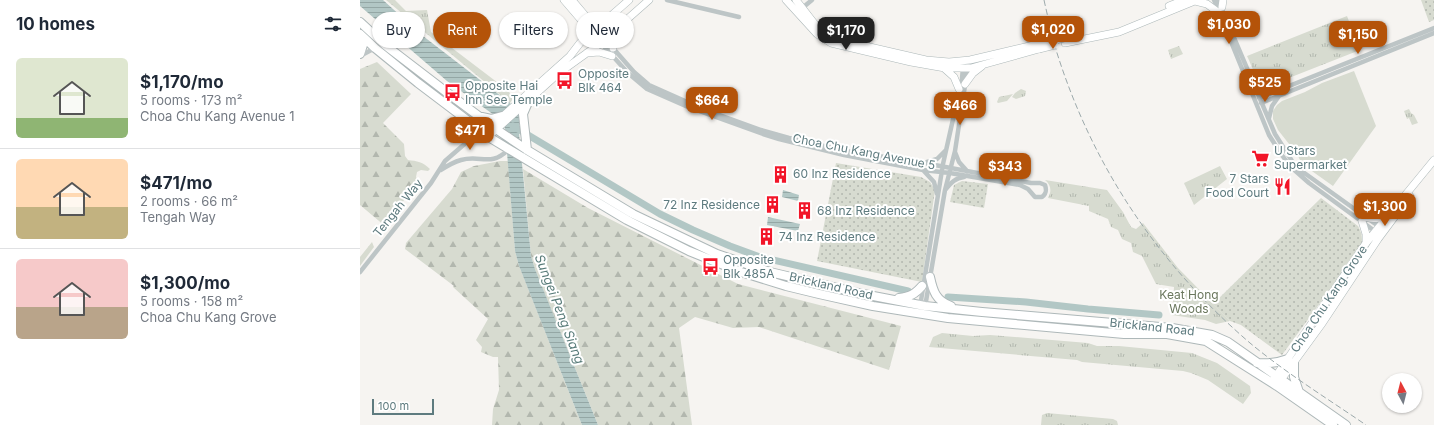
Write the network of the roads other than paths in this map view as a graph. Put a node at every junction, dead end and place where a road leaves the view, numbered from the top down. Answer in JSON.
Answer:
{"nodes":[{"id":1,"x":564,"y":0,"type":"edge"},
{"id":2,"x":572,"y":0,"type":"edge"},
{"id":3,"x":629,"y":0,"type":"edge"},
{"id":4,"x":649,"y":0,"type":"edge"},
{"id":5,"x":667,"y":0,"type":"edge"},
{"id":6,"x":786,"y":0,"type":"edge"},
{"id":7,"x":796,"y":0,"type":"edge"},
{"id":8,"x":812,"y":0,"type":"edge"},
{"id":9,"x":1184,"y":0,"type":"edge"},
{"id":10,"x":1196,"y":0,"type":"edge"},
{"id":11,"x":1214,"y":0,"type":"edge"},
{"id":12,"x":1218,"y":0,"type":"edge"},
{"id":13,"x":676,"y":1,"type":"edge"},
{"id":14,"x":1221,"y":7,"type":"edge"},
{"id":15,"x":803,"y":8,"type":"junction"},
{"id":16,"x":576,"y":12,"type":"edge"},
{"id":17,"x":579,"y":12,"type":"edge"},
{"id":18,"x":614,"y":12,"type":"edge"},
{"id":19,"x":634,"y":13,"type":"edge"},
{"id":20,"x":796,"y":13,"type":"junction"},
{"id":21,"x":739,"y":17,"type":"dead end"},
{"id":22,"x":360,"y":22,"type":"edge"},
{"id":23,"x":1434,"y":28,"type":"edge"},
{"id":24,"x":372,"y":33,"type":"edge"},
{"id":25,"x":1434,"y":33,"type":"edge"},
{"id":26,"x":360,"y":35,"type":"edge"},
{"id":27,"x":1064,"y":40,"type":"junction"},
{"id":28,"x":372,"y":45,"type":"edge"},
{"id":29,"x":375,"y":48,"type":"joint"},
{"id":30,"x":389,"y":48,"type":"edge"},
{"id":31,"x":576,"y":48,"type":"edge"},
{"id":32,"x":593,"y":48,"type":"edge"},
{"id":33,"x":610,"y":48,"type":"edge"},
{"id":34,"x":613,"y":48,"type":"edge"},
{"id":35,"x":613,"y":52,"type":"junction"},
{"id":36,"x":587,"y":53,"type":"junction"},
{"id":37,"x":360,"y":55,"type":"edge"},
{"id":38,"x":995,"y":58,"type":"junction"},
{"id":39,"x":985,"y":64,"type":"junction"},
{"id":40,"x":965,"y":65,"type":"junction"},
{"id":41,"x":945,"y":68,"type":"junction"},
{"id":42,"x":1248,"y":82,"type":"junction"},
{"id":43,"x":1254,"y":82,"type":"junction"},
{"id":44,"x":962,"y":87,"type":"junction"},
{"id":45,"x":1278,"y":93,"type":"junction"},
{"id":46,"x":1261,"y":97,"type":"junction"},
{"id":47,"x":1255,"y":99,"type":"junction"},
{"id":48,"x":529,"y":100,"type":"junction"},
{"id":49,"x":1263,"y":102,"type":"junction"},
{"id":50,"x":1257,"y":104,"type":"junction"},
{"id":51,"x":517,"y":107,"type":"junction"},
{"id":52,"x":1269,"y":118,"type":"junction"},
{"id":53,"x":466,"y":120,"type":"junction"},
{"id":54,"x":497,"y":123,"type":"junction"},
{"id":55,"x":486,"y":134,"type":"junction"},
{"id":56,"x":800,"y":143,"type":"junction"},
{"id":57,"x":510,"y":150,"type":"junction"},
{"id":58,"x":946,"y":150,"type":"junction"},
{"id":59,"x":955,"y":151,"type":"junction"},
{"id":60,"x":527,"y":154,"type":"junction"},
{"id":61,"x":1434,"y":160,"type":"edge"},
{"id":62,"x":924,"y":163,"type":"junction"},
{"id":63,"x":943,"y":167,"type":"junction"},
{"id":64,"x":1434,"y":167,"type":"edge"},
{"id":65,"x":924,"y":170,"type":"junction"},
{"id":66,"x":951,"y":171,"type":"junction"},
{"id":67,"x":438,"y":172,"type":"junction"},
{"id":68,"x":942,"y":173,"type":"junction"},
{"id":69,"x":967,"y":174,"type":"junction"},
{"id":70,"x":945,"y":190,"type":"junction"},
{"id":71,"x":938,"y":196,"type":"junction"},
{"id":72,"x":1396,"y":206,"type":"junction"},
{"id":73,"x":1364,"y":219,"type":"junction"},
{"id":74,"x":1380,"y":231,"type":"junction"},
{"id":75,"x":1366,"y":243,"type":"junction"},
{"id":76,"x":360,"y":272,"type":"edge"},
{"id":77,"x":930,"y":277,"type":"junction"},
{"id":78,"x":922,"y":286,"type":"junction"},
{"id":79,"x":892,"y":300,"type":"junction"},
{"id":80,"x":922,"y":309,"type":"junction"},
{"id":81,"x":963,"y":310,"type":"junction"},
{"id":82,"x":1291,"y":361,"type":"junction"},
{"id":83,"x":1256,"y":363,"type":"junction"},
{"id":84,"x":1276,"y":381,"type":"junction"},
{"id":85,"x":1299,"y":392,"type":"junction"},
{"id":86,"x":1333,"y":425,"type":"edge"},
{"id":87,"x":1346,"y":425,"type":"edge"}],
"edges":[{"from":1,"to":16,"type":"street"},
{"from":2,"to":17,"type":"street"},
{"from":3,"to":18,"type":"street"},
{"from":4,"to":19,"type":"street"},
{"from":5,"to":13,"type":"street"},
{"from":6,"to":20,"type":"street"},
{"from":7,"to":15,"type":"street"},
{"from":8,"to":15,"type":"street"},
{"from":9,"to":27,"type":"street"},
{"from":10,"to":14,"type":"street"},
{"from":10,"to":27,"type":"street"},
{"from":11,"to":14,"type":"street"},
{"from":12,"to":14,"type":"street"},
{"from":13,"to":21,"type":"street"},
{"from":14,"to":42,"type":"street"},
{"from":14,"to":43,"type":"street"},
{"from":15,"to":20,"type":"street"},
{"from":15,"to":40,"type":"street"},
{"from":20,"to":41,"type":"street"},
{"from":22,"to":24,"type":"main road","name":"Brickland Road"},
{"from":23,"to":45,"type":"street"},
{"from":25,"to":45,"type":"street"},
{"from":26,"to":28,"type":"main road","name":"Brickland Road"},
{"from":26,"to":37,"type":"main road"},
{"from":27,"to":38,"type":"street","bridge":true},
{"from":29,"to":37,"type":"street"},
{"from":29,"to":53,"type":"main road","name":"Brickland Road"},
{"from":30,"to":54,"type":"main road","name":"Brickland Road"},
{"from":31,"to":51,"type":"street"},
{"from":32,"to":36,"type":"street"},
{"from":33,"to":35,"type":"street","name":"Choa Chu Kang Avenue 5"},
{"from":34,"to":35,"type":"street"},
{"from":35,"to":36,"type":"street"},
{"from":35,"to":56,"type":"street","name":"Choa Chu Kang Avenue 5"},
{"from":36,"to":48,"type":"street"},
{"from":38,"to":39,"type":"street"},
{"from":38,"to":40,"type":"street"},
{"from":39,"to":40,"type":"street"},
{"from":39,"to":44,"type":"street"},
{"from":40,"to":41,"type":"street"},
{"from":40,"to":44,"type":"street"},
{"from":40,"to":44,"type":"street"},
{"from":41,"to":44,"type":"street"},
{"from":42,"to":43,"type":"street"},
{"from":42,"to":47,"type":"street"},
{"from":43,"to":45,"type":"street"},
{"from":43,"to":46,"type":"street"},
{"from":44,"to":58,"type":"street"},
{"from":44,"to":59,"type":"street"},
{"from":45,"to":46,"type":"street"},
{"from":45,"to":49,"type":"street"},
{"from":45,"to":52,"type":"street"},
{"from":46,"to":47,"type":"street"},
{"from":46,"to":49,"type":"street"},
{"from":47,"to":50,"type":"street"},
{"from":48,"to":51,"type":"street"},
{"from":48,"to":60,"type":"main road"},
{"from":49,"to":50,"type":"street"},
{"from":49,"to":52,"type":"street"},
{"from":50,"to":73,"type":"street"},
{"from":51,"to":54,"type":"street"},
{"from":52,"to":73,"type":"street"},
{"from":53,"to":55,"type":"main road","name":"Brickland Road"},
{"from":53,"to":67,"type":"street","name":"Tengah Way"},
{"from":54,"to":55,"type":"street"},
{"from":54,"to":60,"type":"main road","name":"Brickland Road"},
{"from":55,"to":57,"type":"main road","name":"Brickland Road"},
{"from":56,"to":62,"type":"street","name":"Choa Chu Kang Avenue 5"},
{"from":56,"to":65,"type":"street","name":"Choa Chu Kang Avenue 5"},
{"from":57,"to":60,"type":"main road","name":"Brickland Road"},
{"from":57,"to":67,"type":"street","name":"Tengah Way"},
{"from":58,"to":62,"type":"street"},
{"from":58,"to":63,"type":"street"},
{"from":59,"to":66,"type":"street"},
{"from":59,"to":69,"type":"street"},
{"from":60,"to":79,"type":"main road","name":"Brickland Road"},
{"from":60,"to":80,"type":"main road","name":"Brickland Road"},
{"from":61,"to":72,"type":"street","name":"Choa Chu Kang Grove"},
{"from":62,"to":63,"type":"street","name":"Choa Chu Kang Avenue 5"},
{"from":63,"to":66,"type":"street","name":"Choa Chu Kang Avenue 5"},
{"from":63,"to":68,"type":"street"},
{"from":64,"to":74,"type":"street","name":"Choa Chu Kang Grove"},
{"from":65,"to":68,"type":"street","name":"Choa Chu Kang Avenue 5"},
{"from":65,"to":71,"type":"street"},
{"from":66,"to":68,"type":"street","name":"Choa Chu Kang Avenue 5"},
{"from":66,"to":69,"type":"street"},
{"from":66,"to":70,"type":"street"},
{"from":67,"to":76,"type":"street","name":"Tengah Way"},
{"from":68,"to":71,"type":"street"},
{"from":69,"to":69,"type":"street"},
{"from":69,"to":70,"type":"street"},
{"from":70,"to":77,"type":"street"},
{"from":71,"to":78,"type":"street"},
{"from":72,"to":73,"type":"street"},
{"from":72,"to":74,"type":"street","name":"Choa Chu Kang Grove"},
{"from":73,"to":74,"type":"street"},
{"from":73,"to":75,"type":"street"},
{"from":74,"to":75,"type":"street","name":"Choa Chu Kang Grove"},
{"from":74,"to":82,"type":"street","name":"Choa Chu Kang Grove"},
{"from":75,"to":82,"type":"street","name":"Choa Chu Kang Grove"},
{"from":77,"to":80,"type":"street"},
{"from":77,"to":81,"type":"main road"},
{"from":78,"to":79,"type":"main road"},
{"from":78,"to":80,"type":"street"},
{"from":79,"to":80,"type":"main road","name":"Brickland Road"},
{"from":80,"to":81,"type":"main road","name":"Brickland Road"},
{"from":80,"to":84,"type":"main road","name":"Brickland Road"},
{"from":81,"to":83,"type":"main road","name":"Brickland Road"},
{"from":82,"to":83,"type":"main road"},
{"from":82,"to":84,"type":"street","name":"Choa Chu Kang Grove"},
{"from":82,"to":85,"type":"main road"},
{"from":83,"to":84,"type":"main road","name":"Brickland Road"},
{"from":84,"to":85,"type":"main road","name":"Brickland Road"},
{"from":84,"to":86,"type":"main road","name":"Brickland Road"},
{"from":85,"to":87,"type":"main road","name":"Brickland Road"}]}
